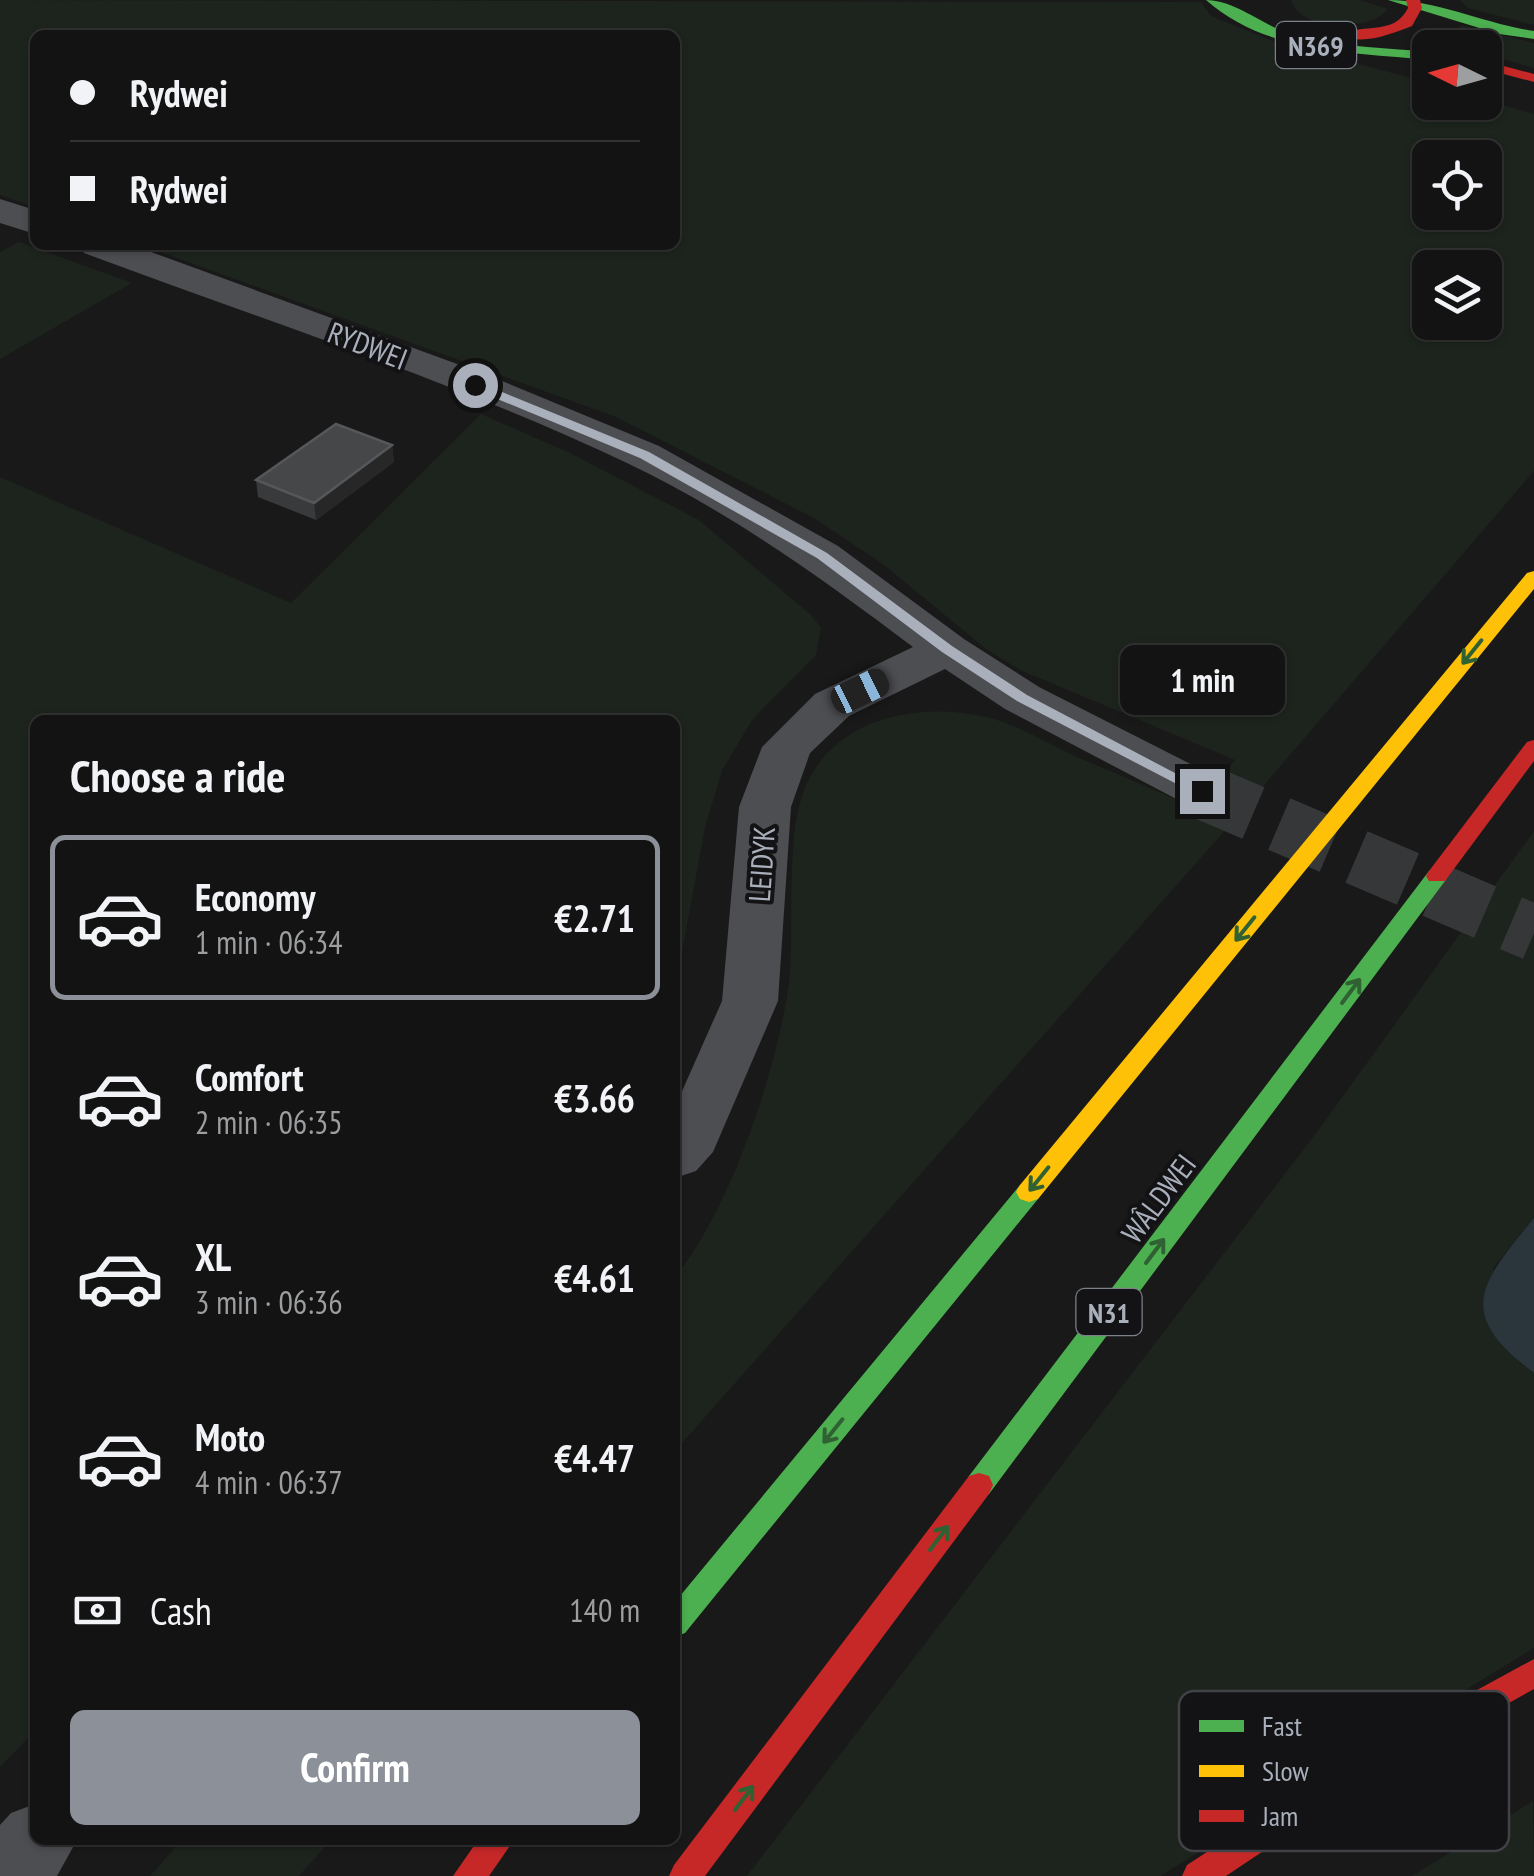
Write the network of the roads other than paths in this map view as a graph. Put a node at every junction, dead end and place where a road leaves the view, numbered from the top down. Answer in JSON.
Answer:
{"nodes":[{"id":1,"x":1212,"y":0,"type":"edge"},
{"id":2,"x":1264,"y":2,"type":"edge"},
{"id":3,"x":1411,"y":2,"type":"edge"},
{"id":4,"x":1382,"y":33,"type":"junction"},
{"id":5,"x":1534,"y":34,"type":"edge"},
{"id":6,"x":1412,"y":41,"type":"edge"},
{"id":7,"x":1412,"y":54,"type":"edge"},
{"id":8,"x":1502,"y":69,"type":"edge"},
{"id":9,"x":1534,"y":78,"type":"edge"},
{"id":10,"x":0,"y":210,"type":"edge"},
{"id":11,"x":30,"y":221,"type":"edge"},
{"id":12,"x":110,"y":250,"type":"edge"},
{"id":13,"x":1534,"y":577,"type":"edge"},
{"id":14,"x":947,"y":649,"type":"junction"},
{"id":15,"x":1534,"y":748,"type":"edge"},
{"id":16,"x":1202,"y":791,"type":"tunnel mouth"},
{"id":17,"x":680,"y":1149,"type":"edge"},
{"id":18,"x":680,"y":1618,"type":"edge"},
{"id":19,"x":1534,"y":1673,"type":"edge"},
{"id":20,"x":1502,"y":1691,"type":"edge"},
{"id":21,"x":33,"y":1845,"type":"edge"},
{"id":22,"x":494,"y":1845,"type":"edge"},
{"id":23,"x":1236,"y":1851,"type":"edge"},
{"id":24,"x":5,"y":1876,"type":"edge"},
{"id":25,"x":469,"y":1876,"type":"edge"},
{"id":26,"x":685,"y":1876,"type":"edge"},
{"id":27,"x":1198,"y":1876,"type":"edge"}],
"edges":[{"from":1,"to":7,"type":"main road","number":"N369"},
{"from":2,"to":4,"type":"main road","number":"N369"},
{"from":3,"to":4,"type":"main road","number":"N369"},
{"from":3,"to":5,"type":"main road","number":"N369"},
{"from":4,"to":6,"type":"main road","number":"N369"},
{"from":8,"to":9,"type":"main road"},
{"from":10,"to":11,"type":"street"},
{"from":12,"to":14,"type":"street","name":"RYDWEI"},
{"from":13,"to":18,"type":"main road","one_way":true},
{"from":14,"to":16,"type":"street","name":"RYDWEI"},
{"from":14,"to":17,"type":"street","name":"LEIDYK"},
{"from":26,"to":15,"type":"main road","name":"WÂLDWEI","number":"N31","one_way":true},
{"from":19,"to":20,"type":"main road"},
{"from":21,"to":24,"type":"street"},
{"from":22,"to":25,"type":"main road"},
{"from":23,"to":27,"type":"main road"}]}
